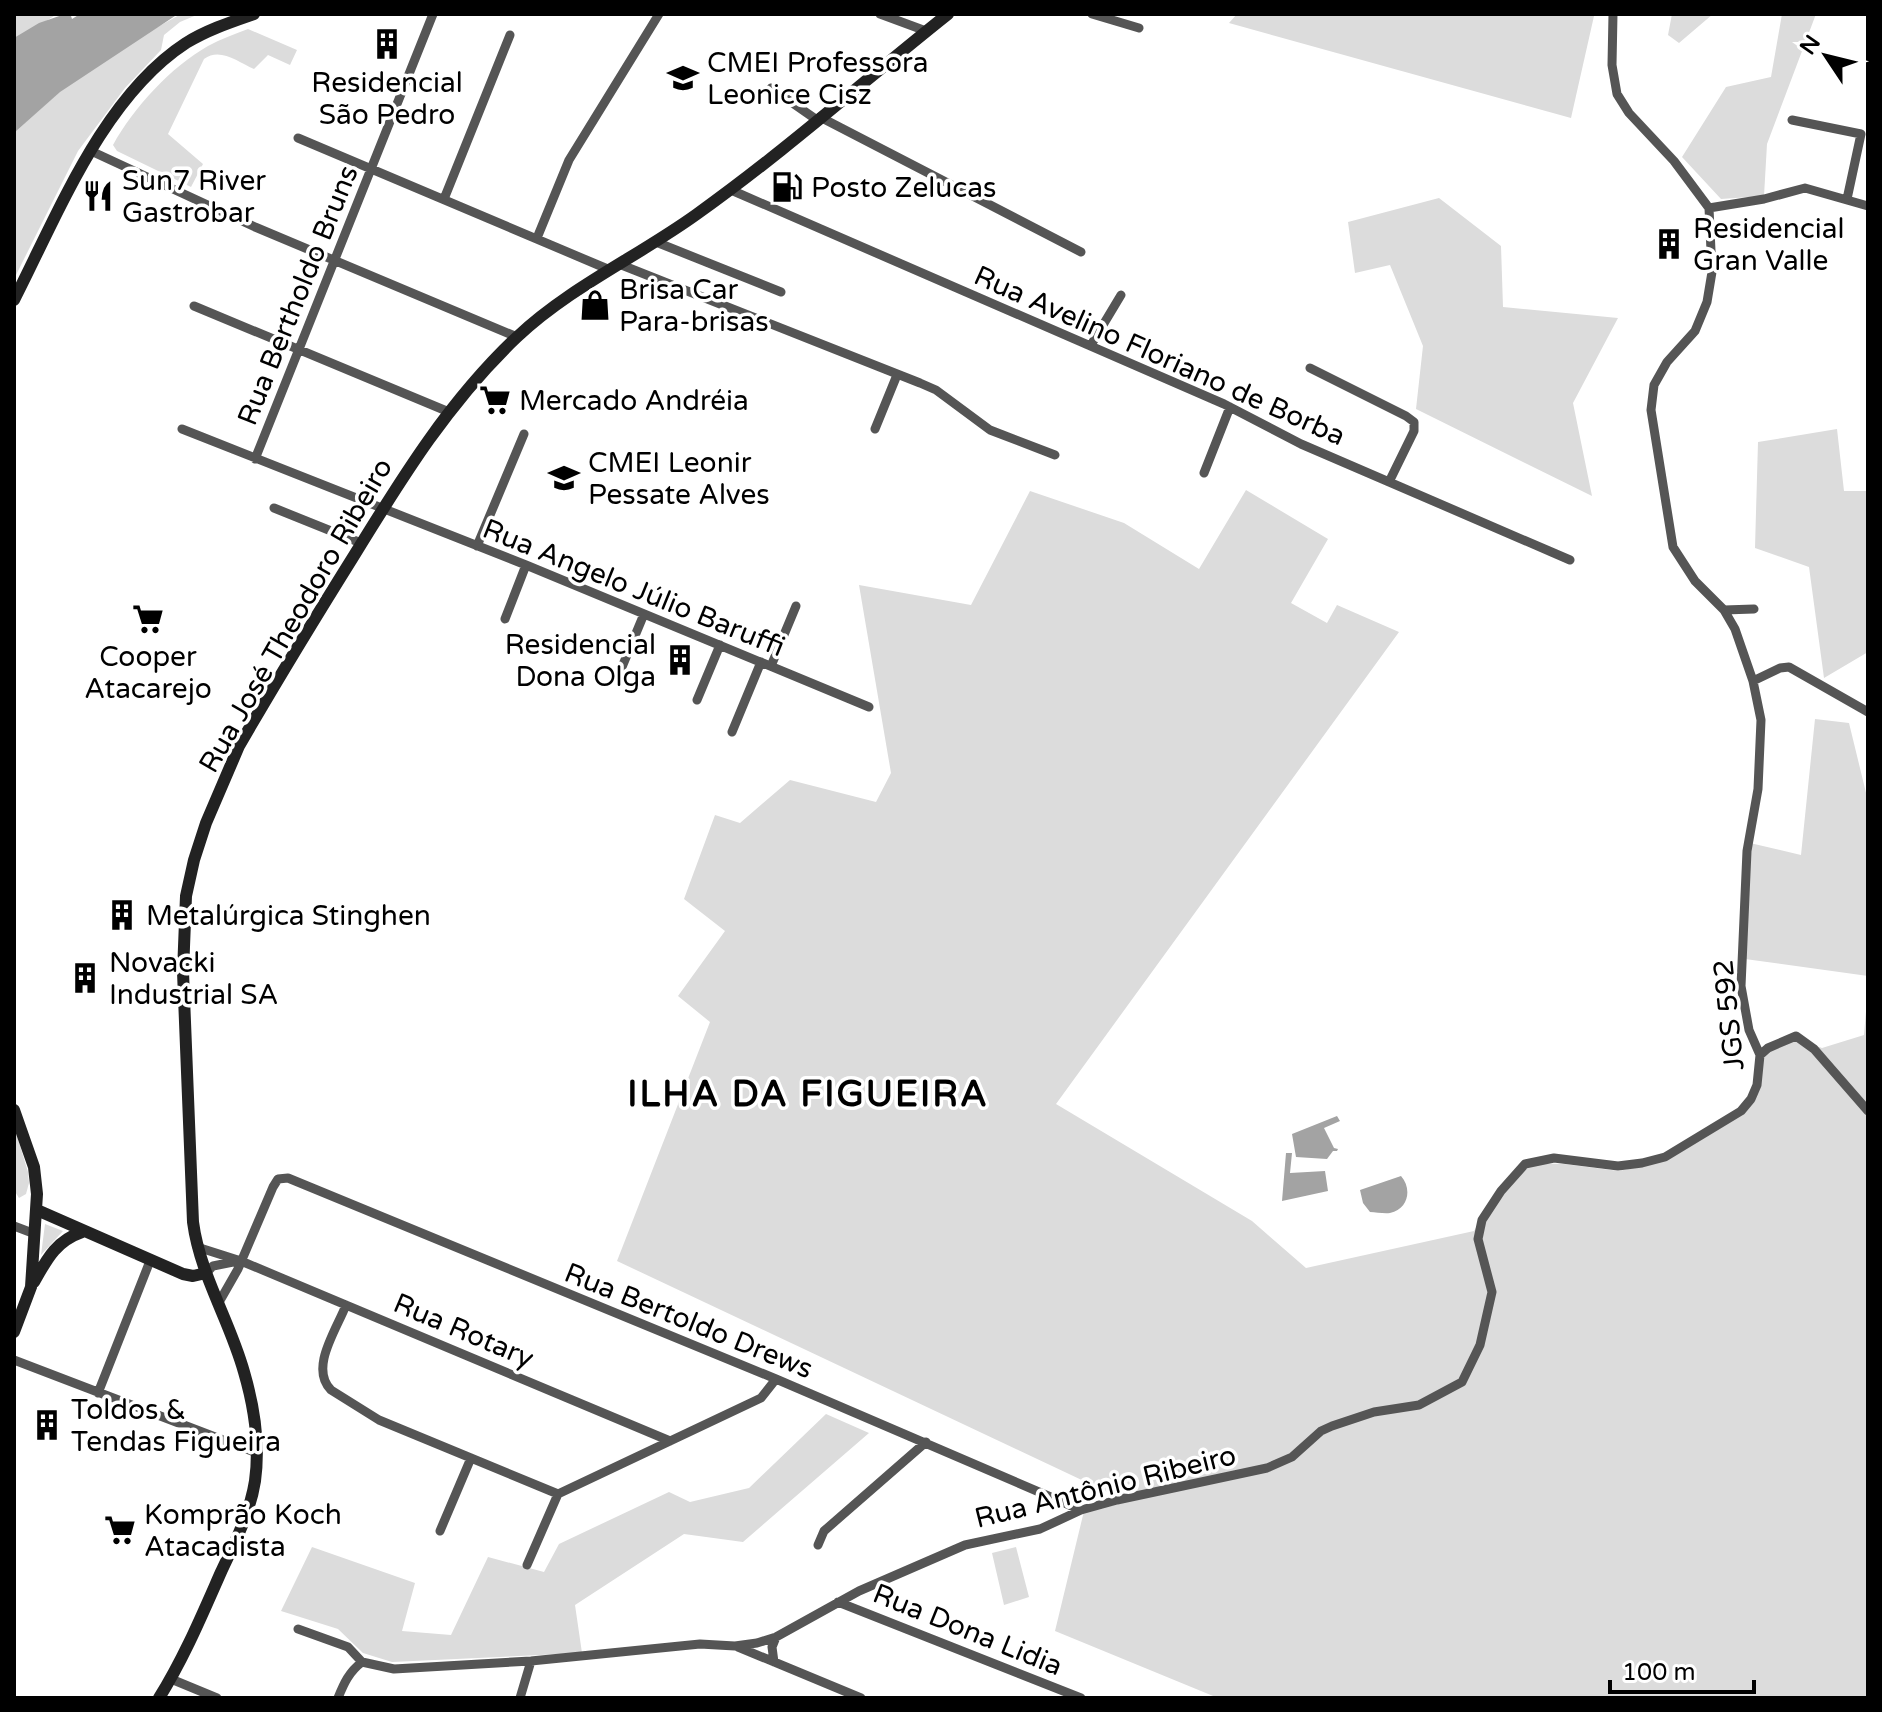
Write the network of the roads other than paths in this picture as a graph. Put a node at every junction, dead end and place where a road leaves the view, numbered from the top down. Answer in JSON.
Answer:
{"nodes":[{"id":1,"x":254,"y":14,"type":"edge"},
{"id":2,"x":433,"y":14,"type":"edge"},
{"id":3,"x":659,"y":14,"type":"edge"},
{"id":4,"x":880,"y":14,"type":"edge"},
{"id":5,"x":948,"y":14,"type":"edge"},
{"id":6,"x":1092,"y":14,"type":"edge"},
{"id":7,"x":1613,"y":14,"type":"edge"},
{"id":8,"x":1139,"y":28,"type":"dead end"},
{"id":9,"x":926,"y":31,"type":"junction"},
{"id":10,"x":510,"y":35,"type":"dead end"},
{"id":11,"x":771,"y":88,"type":"dead end"},
{"id":12,"x":819,"y":118,"type":"junction"},
{"id":13,"x":1792,"y":120,"type":"dead end"},
{"id":14,"x":298,"y":138,"type":"dead end"},
{"id":15,"x":91,"y":151,"type":"junction"},
{"id":16,"x":371,"y":168,"type":"junction"},
{"id":17,"x":731,"y":190,"type":"junction"},
{"id":18,"x":444,"y":199,"type":"junction"},
{"id":19,"x":1847,"y":199,"type":"junction"},
{"id":20,"x":1868,"y":206,"type":"edge"},
{"id":21,"x":1709,"y":208,"type":"junction"},
{"id":22,"x":537,"y":238,"type":"junction"},
{"id":23,"x":656,"y":242,"type":"junction"},
{"id":24,"x":1081,"y":252,"type":"dead end"},
{"id":25,"x":335,"y":260,"type":"junction"},
{"id":26,"x":615,"y":267,"type":"junction"},
{"id":27,"x":781,"y":292,"type":"dead end"},
{"id":28,"x":1121,"y":295,"type":"dead end"},
{"id":29,"x":14,"y":300,"type":"edge"},
{"id":30,"x":194,"y":306,"type":"dead end"},
{"id":31,"x":517,"y":337,"type":"junction"},
{"id":32,"x":1091,"y":345,"type":"junction"},
{"id":33,"x":299,"y":350,"type":"junction"},
{"id":34,"x":1310,"y":368,"type":"dead end"},
{"id":35,"x":897,"y":375,"type":"junction"},
{"id":36,"x":1230,"y":407,"type":"junction"},
{"id":37,"x":449,"y":412,"type":"junction"},
{"id":38,"x":182,"y":429,"type":"dead end"},
{"id":39,"x":875,"y":429,"type":"dead end"},
{"id":40,"x":524,"y":434,"type":"dead end"},
{"id":41,"x":1055,"y":455,"type":"dead end"},
{"id":42,"x":255,"y":459,"type":"junction"},
{"id":43,"x":1204,"y":473,"type":"dead end"},
{"id":44,"x":1389,"y":482,"type":"junction"},
{"id":45,"x":274,"y":508,"type":"dead end"},
{"id":46,"x":383,"y":509,"type":"junction"},
{"id":47,"x":361,"y":543,"type":"junction"},
{"id":48,"x":477,"y":546,"type":"junction"},
{"id":49,"x":1570,"y":560,"type":"dead end"},
{"id":50,"x":526,"y":565,"type":"junction"},
{"id":51,"x":796,"y":606,"type":"dead end"},
{"id":52,"x":1754,"y":609,"type":"dead end"},
{"id":53,"x":1724,"y":610,"type":"junction"},
{"id":54,"x":644,"y":614,"type":"junction"},
{"id":55,"x":505,"y":619,"type":"dead end"},
{"id":56,"x":720,"y":645,"type":"junction"},
{"id":57,"x":766,"y":664,"type":"junction"},
{"id":58,"x":622,"y":667,"type":"dead end"},
{"id":59,"x":1753,"y":681,"type":"junction"},
{"id":60,"x":697,"y":700,"type":"dead end"},
{"id":61,"x":869,"y":707,"type":"dead end"},
{"id":62,"x":1868,"y":712,"type":"edge"},
{"id":63,"x":732,"y":732,"type":"dead end"},
{"id":64,"x":1760,"y":1055,"type":"junction"},
{"id":65,"x":14,"y":1110,"type":"edge"},
{"id":66,"x":1868,"y":1111,"type":"edge"},
{"id":67,"x":37,"y":1210,"type":"junction"},
{"id":68,"x":14,"y":1226,"type":"edge"},
{"id":69,"x":82,"y":1232,"type":"junction"},
{"id":70,"x":35,"y":1234,"type":"junction"},
{"id":71,"x":197,"y":1247,"type":"junction"},
{"id":72,"x":1480,"y":1252,"type":"joint"},
{"id":73,"x":150,"y":1261,"type":"junction"},
{"id":74,"x":241,"y":1261,"type":"junction"},
{"id":75,"x":206,"y":1273,"type":"junction"},
{"id":76,"x":31,"y":1287,"type":"junction"},
{"id":77,"x":218,"y":1304,"type":"junction"},
{"id":78,"x":346,"y":1305,"type":"junction"},
{"id":79,"x":14,"y":1332,"type":"edge"},
{"id":80,"x":14,"y":1360,"type":"edge"},
{"id":81,"x":776,"y":1379,"type":"junction"},
{"id":82,"x":98,"y":1393,"type":"junction"},
{"id":83,"x":670,"y":1441,"type":"junction"},
{"id":84,"x":926,"y":1442,"type":"junction"},
{"id":85,"x":257,"y":1453,"type":"junction"},
{"id":86,"x":471,"y":1458,"type":"junction"},
{"id":87,"x":558,"y":1494,"type":"junction"},
{"id":88,"x":1081,"y":1510,"type":"junction"},
{"id":89,"x":440,"y":1531,"type":"dead end"},
{"id":90,"x":818,"y":1545,"type":"dead end"},
{"id":91,"x":527,"y":1565,"type":"dead end"},
{"id":92,"x":838,"y":1602,"type":"junction"},
{"id":93,"x":298,"y":1629,"type":"dead end"},
{"id":94,"x":776,"y":1637,"type":"junction"},
{"id":95,"x":735,"y":1646,"type":"junction"},
{"id":96,"x":531,"y":1661,"type":"junction"},
{"id":97,"x":362,"y":1662,"type":"junction"},
{"id":98,"x":774,"y":1662,"type":"junction"},
{"id":99,"x":171,"y":1679,"type":"junction"},
{"id":100,"x":159,"y":1698,"type":"edge"},
{"id":101,"x":217,"y":1698,"type":"edge"},
{"id":102,"x":338,"y":1698,"type":"edge"},
{"id":103,"x":520,"y":1698,"type":"edge"},
{"id":104,"x":861,"y":1698,"type":"edge"},
{"id":105,"x":1081,"y":1698,"type":"edge"}],
"edges":[{"from":1,"to":15,"type":"main road"},
{"from":2,"to":16,"type":"street","name":"Rua Bertholdo Bruns"},
{"from":3,"to":22,"type":"street"},
{"from":4,"to":9,"type":"street"},
{"from":5,"to":9,"type":"main road","name":"Rua José Theodoro Ribeiro"},
{"from":6,"to":8,"type":"street"},
{"from":7,"to":21,"type":"street"},
{"from":9,"to":12,"type":"main road","name":"Rua José Theodoro Ribeiro"},
{"from":10,"to":18,"type":"street"},
{"from":11,"to":12,"type":"street"},
{"from":12,"to":17,"type":"main road","name":"Rua José Theodoro Ribeiro"},
{"from":12,"to":24,"type":"street"},
{"from":13,"to":19,"type":"street"},
{"from":14,"to":16,"type":"street"},
{"from":15,"to":25,"type":"street"},
{"from":15,"to":29,"type":"main road"},
{"from":16,"to":18,"type":"street"},
{"from":16,"to":25,"type":"street","name":"Rua Bertholdo Bruns"},
{"from":17,"to":23,"type":"main road","name":"Rua José Theodoro Ribeiro"},
{"from":17,"to":32,"type":"street","name":"Rua Avelino Floriano de Borba"},
{"from":18,"to":22,"type":"street"},
{"from":19,"to":20,"type":"street"},
{"from":19,"to":21,"type":"street"},
{"from":21,"to":53,"type":"street","name":"JGS 592"},
{"from":22,"to":26,"type":"street"},
{"from":23,"to":26,"type":"main road","name":"Rua José Theodoro Ribeiro"},
{"from":23,"to":27,"type":"street"},
{"from":25,"to":31,"type":"street"},
{"from":25,"to":33,"type":"street","name":"Rua Bertholdo Bruns"},
{"from":26,"to":31,"type":"main road","name":"Rua José Theodoro Ribeiro"},
{"from":26,"to":35,"type":"street"},
{"from":28,"to":32,"type":"street"},
{"from":30,"to":33,"type":"street"},
{"from":31,"to":37,"type":"main road","name":"Rua José Theodoro Ribeiro"},
{"from":32,"to":36,"type":"street","name":"Rua Avelino Floriano de Borba"},
{"from":33,"to":37,"type":"street"},
{"from":33,"to":42,"type":"street","name":"Rua Bertholdo Bruns"},
{"from":34,"to":44,"type":"street"},
{"from":35,"to":39,"type":"street"},
{"from":35,"to":41,"type":"street"},
{"from":36,"to":43,"type":"street"},
{"from":36,"to":44,"type":"street","name":"Rua Avelino Floriano de Borba"},
{"from":37,"to":46,"type":"main road","name":"Rua José Theodoro Ribeiro"},
{"from":38,"to":42,"type":"street","name":"Rua Angelo Júlio Baruffi"},
{"from":40,"to":48,"type":"street"},
{"from":42,"to":46,"type":"street","name":"Rua Angelo Júlio Baruffi"},
{"from":44,"to":49,"type":"street","name":"Rua Avelino Floriano de Borba"},
{"from":45,"to":47,"type":"street"},
{"from":46,"to":47,"type":"main road","name":"Rua José Theodoro Ribeiro"},
{"from":46,"to":48,"type":"street","name":"Rua Angelo Júlio Baruffi"},
{"from":47,"to":71,"type":"main road","name":"Rua José Theodoro Ribeiro"},
{"from":48,"to":50,"type":"street","name":"Rua Angelo Júlio Baruffi"},
{"from":50,"to":54,"type":"street","name":"Rua Angelo Júlio Baruffi"},
{"from":50,"to":55,"type":"street"},
{"from":51,"to":57,"type":"street"},
{"from":52,"to":53,"type":"street"},
{"from":53,"to":59,"type":"street","name":"JGS 592"},
{"from":54,"to":56,"type":"street","name":"Rua Angelo Júlio Baruffi"},
{"from":54,"to":58,"type":"street"},
{"from":56,"to":57,"type":"street","name":"Rua Angelo Júlio Baruffi"},
{"from":56,"to":60,"type":"street"},
{"from":57,"to":61,"type":"street","name":"Rua Angelo Júlio Baruffi"},
{"from":57,"to":63,"type":"street"},
{"from":59,"to":62,"type":"street"},
{"from":59,"to":64,"type":"street","name":"JGS 592"},
{"from":64,"to":66,"type":"street"},
{"from":64,"to":72,"type":"street","name":"JGS 592"},
{"from":65,"to":67,"type":"main road"},
{"from":67,"to":69,"type":"main road"},
{"from":67,"to":70,"type":"main road"},
{"from":68,"to":70,"type":"street"},
{"from":69,"to":73,"type":"main road"},
{"from":69,"to":76,"type":"main road"},
{"from":70,"to":76,"type":"main road"},
{"from":71,"to":74,"type":"street","name":"Rua Rotary"},
{"from":71,"to":75,"type":"main road","name":"Rua José Theodoro Ribeiro"},
{"from":72,"to":88,"type":"street","name":"Rua Antônio Ribeiro"},
{"from":73,"to":75,"type":"main road"},
{"from":73,"to":82,"type":"street"},
{"from":74,"to":75,"type":"street"},
{"from":74,"to":77,"type":"street"},
{"from":74,"to":78,"type":"street","name":"Rua Rotary"},
{"from":74,"to":81,"type":"street","name":"Rua Bertoldo Drews"},
{"from":75,"to":77,"type":"main road","name":"Rua José Theodoro Ribeiro"},
{"from":76,"to":79,"type":"main road"},
{"from":77,"to":85,"type":"main road","name":"Rua José Theodoro Ribeiro"},
{"from":78,"to":83,"type":"street","name":"Rua Rotary"},
{"from":78,"to":86,"type":"street"},
{"from":80,"to":82,"type":"street"},
{"from":81,"to":83,"type":"street"},
{"from":81,"to":84,"type":"street","name":"Rua Bertoldo Drews"},
{"from":82,"to":85,"type":"street"},
{"from":83,"to":87,"type":"street"},
{"from":84,"to":88,"type":"street","name":"Rua Bertoldo Drews"},
{"from":84,"to":90,"type":"street"},
{"from":85,"to":99,"type":"main road","name":"Rua José Theodoro Ribeiro"},
{"from":86,"to":87,"type":"street"},
{"from":86,"to":89,"type":"street"},
{"from":87,"to":91,"type":"street"},
{"from":88,"to":92,"type":"street","name":"Rua Antônio Ribeiro"},
{"from":92,"to":94,"type":"street","name":"Rua Antônio Ribeiro"},
{"from":92,"to":105,"type":"street","name":"Rua Dona Lidia"},
{"from":93,"to":97,"type":"street","name":"Rua Antônio Ribeiro"},
{"from":94,"to":95,"type":"street","name":"Rua Antônio Ribeiro"},
{"from":94,"to":98,"type":"street"},
{"from":95,"to":96,"type":"street","name":"Rua Antônio Ribeiro"},
{"from":95,"to":98,"type":"street"},
{"from":96,"to":97,"type":"street","name":"Rua Antônio Ribeiro"},
{"from":96,"to":103,"type":"street"},
{"from":97,"to":102,"type":"street"},
{"from":98,"to":104,"type":"street"},
{"from":99,"to":100,"type":"main road","name":"Rua José Theodoro Ribeiro"},
{"from":99,"to":101,"type":"street"}]}
